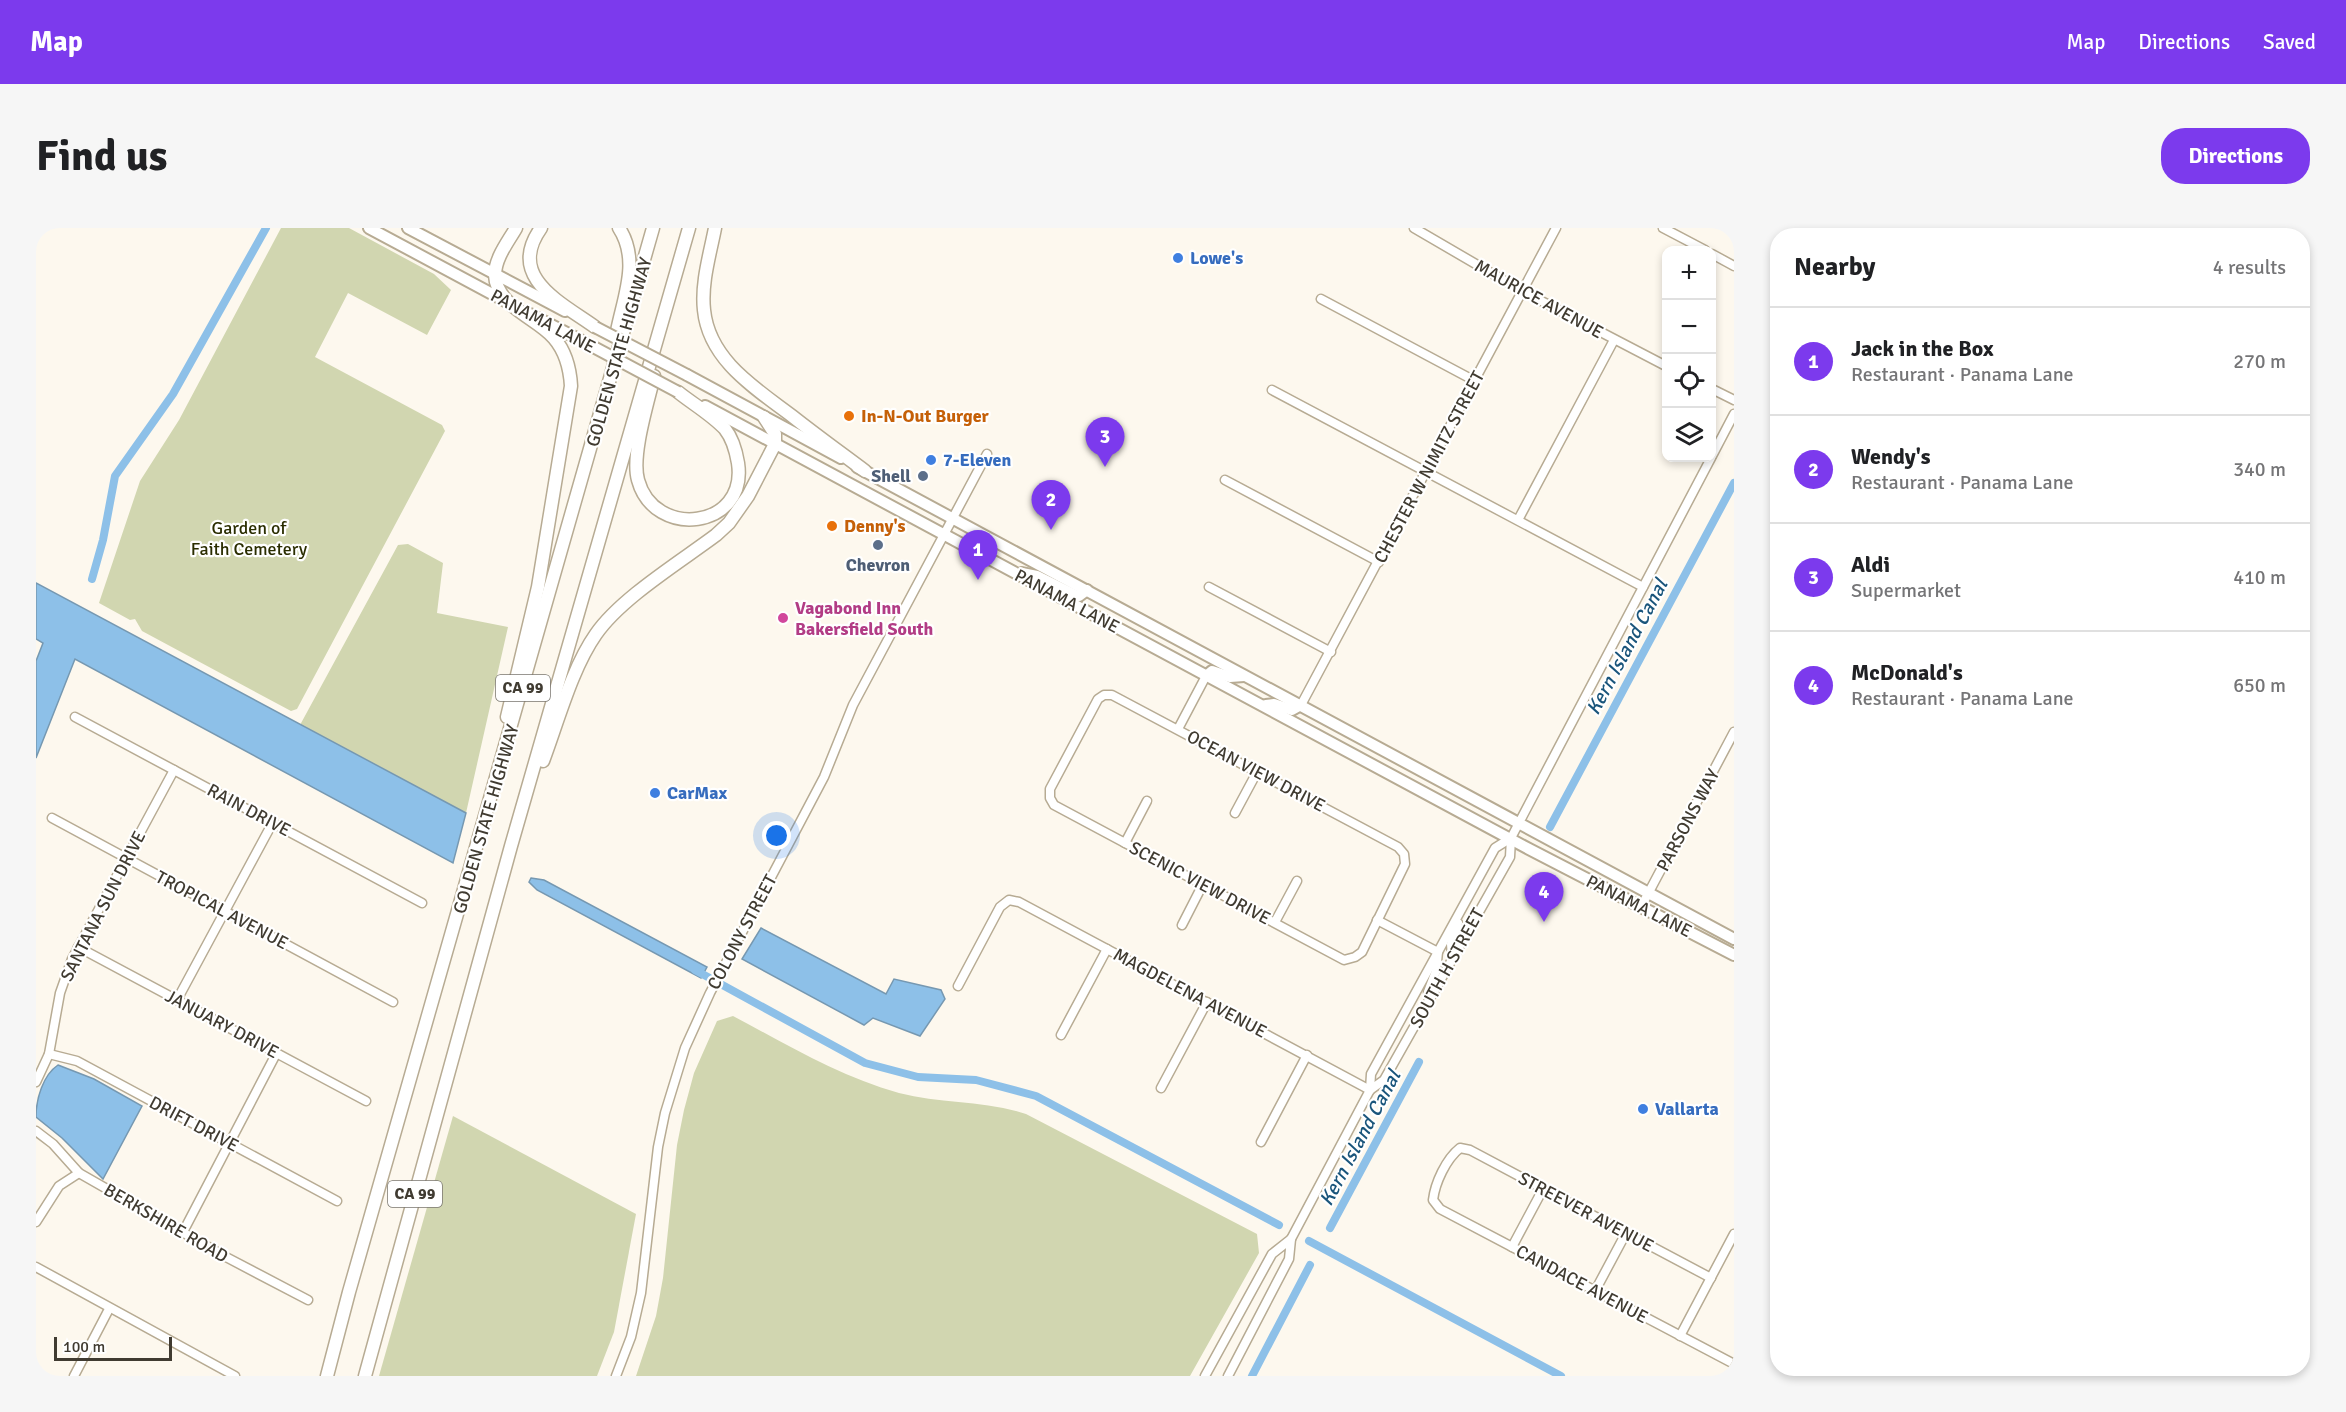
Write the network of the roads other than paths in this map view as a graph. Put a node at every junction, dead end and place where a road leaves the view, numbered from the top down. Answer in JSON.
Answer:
{"nodes":[{"id":1,"x":369,"y":228,"type":"edge"},
{"id":2,"x":408,"y":228,"type":"edge"},
{"id":3,"x":516,"y":228,"type":"edge"},
{"id":4,"x":541,"y":228,"type":"edge"},
{"id":5,"x":619,"y":228,"type":"edge"},
{"id":6,"x":654,"y":228,"type":"edge"},
{"id":7,"x":688,"y":228,"type":"edge"},
{"id":8,"x":715,"y":228,"type":"edge"},
{"id":9,"x":1414,"y":228,"type":"edge"},
{"id":10,"x":1556,"y":228,"type":"edge"},
{"id":11,"x":1663,"y":228,"type":"edge"},
{"id":12,"x":1432,"y":232,"type":"edge"},
{"id":13,"x":1697,"y":246,"type":"edge"},
{"id":14,"x":1716,"y":256,"type":"edge"},
{"id":15,"x":678,"y":265,"type":"junction"},
{"id":16,"x":1734,"y":266,"type":"edge"},
{"id":17,"x":495,"y":275,"type":"junction"},
{"id":18,"x":1522,"y":291,"type":"junction"},
{"id":19,"x":1321,"y":299,"type":"dead end"},
{"id":20,"x":508,"y":302,"type":"junction"},
{"id":21,"x":595,"y":327,"type":"junction"},
{"id":22,"x":1614,"y":340,"type":"junction"},
{"id":23,"x":1662,"y":364,"type":"edge"},
{"id":24,"x":1475,"y":381,"type":"junction"},
{"id":25,"x":1272,"y":390,"type":"dead end"},
{"id":26,"x":1716,"y":391,"type":"edge"},
{"id":27,"x":678,"y":392,"type":"junction"},
{"id":28,"x":1734,"y":400,"type":"edge"},
{"id":29,"x":1734,"y":414,"type":"edge"},
{"id":30,"x":764,"y":417,"type":"junction"},
{"id":31,"x":775,"y":444,"type":"junction"},
{"id":32,"x":592,"y":448,"type":"junction"},
{"id":33,"x":1716,"y":448,"type":"edge"},
{"id":34,"x":987,"y":454,"type":"dead end"},
{"id":35,"x":1708,"y":462,"type":"edge"},
{"id":36,"x":865,"y":471,"type":"junction"},
{"id":37,"x":1426,"y":472,"type":"junction"},
{"id":38,"x":1225,"y":480,"type":"dead end"},
{"id":39,"x":954,"y":519,"type":"junction"},
{"id":40,"x":1518,"y":520,"type":"junction"},
{"id":41,"x":945,"y":536,"type":"junction"},
{"id":42,"x":1378,"y":562,"type":"junction"},
{"id":43,"x":1013,"y":572,"type":"junction"},
{"id":44,"x":1209,"y":587,"type":"dead end"},
{"id":45,"x":1643,"y":587,"type":"junction"},
{"id":46,"x":1087,"y":590,"type":"junction"},
{"id":47,"x":1331,"y":652,"type":"junction"},
{"id":48,"x":1206,"y":676,"type":"junction"},
{"id":49,"x":1244,"y":676,"type":"junction"},
{"id":50,"x":1260,"y":705,"type":"junction"},
{"id":51,"x":1301,"y":705,"type":"junction"},
{"id":52,"x":75,"y":717,"type":"dead end"},
{"id":53,"x":1178,"y":729,"type":"junction"},
{"id":54,"x":1734,"y":732,"type":"edge"},
{"id":55,"x":174,"y":770,"type":"junction"},
{"id":56,"x":1257,"y":772,"type":"junction"},
{"id":57,"x":1050,"y":798,"type":"joint"},
{"id":58,"x":1147,"y":801,"type":"dead end"},
{"id":59,"x":1235,"y":813,"type":"dead end"},
{"id":60,"x":52,"y":818,"type":"dead end"},
{"id":61,"x":273,"y":822,"type":"junction"},
{"id":62,"x":1519,"y":823,"type":"junction"},
{"id":63,"x":481,"y":835,"type":"junction"},
{"id":64,"x":1511,"y":838,"type":"junction"},
{"id":65,"x":1125,"y":843,"type":"junction"},
{"id":66,"x":511,"y":846,"type":"junction"},
{"id":67,"x":126,"y":859,"type":"junction"},
{"id":68,"x":1297,"y":881,"type":"dead end"},
{"id":69,"x":1203,"y":884,"type":"junction"},
{"id":70,"x":1648,"y":893,"type":"junction"},
{"id":71,"x":422,"y":903,"type":"dead end"},
{"id":72,"x":1464,"y":905,"type":"junction"},
{"id":73,"x":1641,"y":907,"type":"junction"},
{"id":74,"x":224,"y":912,"type":"junction"},
{"id":75,"x":1377,"y":920,"type":"junction"},
{"id":76,"x":1275,"y":922,"type":"junction"},
{"id":77,"x":1182,"y":925,"type":"dead end"},
{"id":78,"x":1734,"y":939,"type":"edge"},
{"id":79,"x":78,"y":947,"type":"junction"},
{"id":80,"x":1107,"y":949,"type":"junction"},
{"id":81,"x":1438,"y":952,"type":"junction"},
{"id":82,"x":1734,"y":955,"type":"edge"},
{"id":83,"x":1452,"y":958,"type":"junction"},
{"id":84,"x":958,"y":987,"type":"dead end"},
{"id":85,"x":177,"y":1000,"type":"junction"},
{"id":86,"x":393,"y":1002,"type":"dead end"},
{"id":87,"x":1207,"y":1002,"type":"junction"},
{"id":88,"x":1412,"y":1031,"type":"junction"},
{"id":89,"x":1061,"y":1035,"type":"dead end"},
{"id":90,"x":276,"y":1053,"type":"junction"},
{"id":91,"x":49,"y":1054,"type":"junction"},
{"id":92,"x":1307,"y":1055,"type":"junction"},
{"id":93,"x":36,"y":1082,"type":"edge"},
{"id":94,"x":1161,"y":1088,"type":"dead end"},
{"id":95,"x":1370,"y":1090,"type":"junction"},
{"id":96,"x":366,"y":1101,"type":"dead end"},
{"id":97,"x":36,"y":1131,"type":"edge"},
{"id":98,"x":229,"y":1142,"type":"junction"},
{"id":99,"x":1261,"y":1142,"type":"dead end"},
{"id":100,"x":80,"y":1173,"type":"junction"},
{"id":101,"x":1543,"y":1189,"type":"junction"},
{"id":102,"x":1433,"y":1200,"type":"joint"},
{"id":103,"x":337,"y":1201,"type":"dead end"},
{"id":104,"x":36,"y":1222,"type":"edge"},
{"id":105,"x":183,"y":1232,"type":"junction"},
{"id":106,"x":1626,"y":1233,"type":"junction"},
{"id":107,"x":1734,"y":1234,"type":"edge"},
{"id":108,"x":1292,"y":1239,"type":"junction"},
{"id":109,"x":1512,"y":1247,"type":"junction"},
{"id":110,"x":36,"y":1268,"type":"edge"},
{"id":111,"x":1711,"y":1278,"type":"junction"},
{"id":112,"x":1595,"y":1291,"type":"junction"},
{"id":113,"x":308,"y":1300,"type":"dead end"},
{"id":114,"x":109,"y":1309,"type":"junction"},
{"id":115,"x":1680,"y":1336,"type":"junction"},
{"id":116,"x":1734,"y":1364,"type":"edge"},
{"id":117,"x":74,"y":1376,"type":"edge"},
{"id":118,"x":235,"y":1376,"type":"edge"},
{"id":119,"x":327,"y":1376,"type":"edge"},
{"id":120,"x":365,"y":1376,"type":"edge"},
{"id":121,"x":616,"y":1376,"type":"edge"},
{"id":122,"x":1205,"y":1376,"type":"edge"},
{"id":123,"x":1228,"y":1376,"type":"edge"}],
"edges":[{"from":1,"to":20,"type":"main road","name":"PANAMA LANE"},
{"from":2,"to":17,"type":"main road","name":"PANAMA LANE"},
{"from":3,"to":17,"type":"highway"},
{"from":4,"to":21,"type":"highway"},
{"from":5,"to":32,"type":"highway"},
{"from":6,"to":32,"type":"highway","name":"GOLDEN STATE HIGHWAY","number":"CA 99"},
{"from":7,"to":15,"type":"highway","name":"GOLDEN STATE HIGHWAY","number":"CA 99"},
{"from":8,"to":36,"type":"highway"},
{"from":9,"to":12,"type":"street","name":"MAURICE AVENUE"},
{"from":10,"to":18,"type":"street","name":"CHESTER W NIMITZ STREET"},
{"from":11,"to":13,"type":"street"},
{"from":12,"to":18,"type":"street","name":"MAURICE AVENUE"},
{"from":14,"to":16,"type":"street"},
{"from":15,"to":27,"type":"highway"},
{"from":15,"to":66,"type":"highway","name":"GOLDEN STATE HIGHWAY","number":"CA 99"},
{"from":17,"to":20,"type":"highway"},
{"from":17,"to":21,"type":"main road","name":"PANAMA LANE"},
{"from":18,"to":22,"type":"street","name":"MAURICE AVENUE"},
{"from":18,"to":24,"type":"street","name":"CHESTER W NIMITZ STREET"},
{"from":19,"to":24,"type":"street"},
{"from":20,"to":27,"type":"main road","name":"PANAMA LANE","bridge":true},
{"from":20,"to":63,"type":"highway"},
{"from":21,"to":30,"type":"main road","name":"PANAMA LANE","bridge":true},
{"from":22,"to":23,"type":"street","name":"MAURICE AVENUE"},
{"from":22,"to":40,"type":"street"},
{"from":24,"to":37,"type":"street","name":"CHESTER W NIMITZ STREET"},
{"from":25,"to":37,"type":"street"},
{"from":26,"to":28,"type":"street"},
{"from":27,"to":31,"type":"main road","name":"PANAMA LANE"},
{"from":29,"to":33,"type":"street","name":"SOUTH H STREET"},
{"from":30,"to":31,"type":"highway"},
{"from":30,"to":36,"type":"main road","name":"PANAMA LANE"},
{"from":31,"to":41,"type":"main road","name":"PANAMA LANE"},
{"from":31,"to":66,"type":"highway"},
{"from":32,"to":63,"type":"highway","name":"GOLDEN STATE HIGHWAY","number":"CA 99"},
{"from":34,"to":39,"type":"street","name":"COLONY STREET"},
{"from":35,"to":45,"type":"street","name":"SOUTH H STREET"},
{"from":36,"to":39,"type":"main road","name":"PANAMA LANE"},
{"from":37,"to":40,"type":"street"},
{"from":37,"to":42,"type":"street","name":"CHESTER W NIMITZ STREET"},
{"from":38,"to":42,"type":"street"},
{"from":39,"to":41,"type":"street","name":"COLONY STREET"},
{"from":39,"to":46,"type":"main road","name":"PANAMA LANE"},
{"from":40,"to":45,"type":"street"},
{"from":41,"to":43,"type":"main road","name":"PANAMA LANE"},
{"from":41,"to":121,"type":"street","name":"COLONY STREET"},
{"from":42,"to":47,"type":"street","name":"CHESTER W NIMITZ STREET"},
{"from":43,"to":46,"type":"main road"},
{"from":43,"to":48,"type":"main road","name":"PANAMA LANE"},
{"from":44,"to":47,"type":"street"},
{"from":45,"to":62,"type":"street","name":"SOUTH H STREET"},
{"from":46,"to":49,"type":"main road","name":"PANAMA LANE"},
{"from":47,"to":51,"type":"street","name":"CHESTER W NIMITZ STREET"},
{"from":48,"to":49,"type":"main road"},
{"from":48,"to":50,"type":"main road","name":"PANAMA LANE"},
{"from":48,"to":53,"type":"street"},
{"from":49,"to":51,"type":"main road","name":"PANAMA LANE"},
{"from":50,"to":51,"type":"main road"},
{"from":50,"to":64,"type":"main road","name":"PANAMA LANE"},
{"from":51,"to":62,"type":"main road","name":"PANAMA LANE"},
{"from":52,"to":55,"type":"street","name":"RAIN DRIVE"},
{"from":53,"to":56,"type":"street","name":"OCEAN VIEW DRIVE"},
{"from":53,"to":57,"type":"street","name":"OCEAN VIEW DRIVE"},
{"from":54,"to":70,"type":"street","name":"PARSONS WAY"},
{"from":55,"to":61,"type":"street","name":"RAIN DRIVE"},
{"from":55,"to":67,"type":"street","name":"SANTANA SUN DRIVE"},
{"from":56,"to":59,"type":"street"},
{"from":56,"to":75,"type":"street","name":"OCEAN VIEW DRIVE"},
{"from":57,"to":65,"type":"street","name":"SCENIC VIEW DRIVE"},
{"from":58,"to":65,"type":"street"},
{"from":60,"to":67,"type":"street","name":"TROPICAL AVENUE"},
{"from":61,"to":71,"type":"street","name":"RAIN DRIVE"},
{"from":61,"to":74,"type":"street"},
{"from":62,"to":64,"type":"street","name":"SOUTH H STREET"},
{"from":62,"to":70,"type":"main road","name":"PANAMA LANE"},
{"from":63,"to":119,"type":"highway","name":"GOLDEN STATE HIGHWAY","number":"CA 99"},
{"from":64,"to":72,"type":"street","name":"SOUTH H STREET"},
{"from":64,"to":73,"type":"main road","name":"PANAMA LANE"},
{"from":64,"to":83,"type":"street","name":"SOUTH H STREET"},
{"from":65,"to":69,"type":"street","name":"SCENIC VIEW DRIVE"},
{"from":66,"to":120,"type":"highway","name":"GOLDEN STATE HIGHWAY","number":"CA 99"},
{"from":67,"to":74,"type":"street","name":"TROPICAL AVENUE"},
{"from":67,"to":79,"type":"street","name":"SANTANA SUN DRIVE"},
{"from":68,"to":76,"type":"street"},
{"from":69,"to":76,"type":"street","name":"SCENIC VIEW DRIVE"},
{"from":69,"to":77,"type":"street"},
{"from":70,"to":73,"type":"street","name":"PARSONS WAY"},
{"from":70,"to":78,"type":"main road","name":"PANAMA LANE"},
{"from":72,"to":81,"type":"street","name":"SOUTH H STREET"},
{"from":72,"to":83,"type":"street"},
{"from":73,"to":82,"type":"main road","name":"PANAMA LANE"},
{"from":74,"to":85,"type":"street"},
{"from":74,"to":86,"type":"street","name":"TROPICAL AVENUE"},
{"from":75,"to":76,"type":"street","name":"SCENIC VIEW DRIVE"},
{"from":75,"to":81,"type":"street"},
{"from":79,"to":85,"type":"street","name":"JANUARY DRIVE"},
{"from":79,"to":91,"type":"street","name":"SANTANA SUN DRIVE"},
{"from":80,"to":84,"type":"street","name":"MAGDELENA AVENUE"},
{"from":80,"to":87,"type":"street","name":"MAGDELENA AVENUE"},
{"from":80,"to":89,"type":"street"},
{"from":81,"to":88,"type":"street"},
{"from":81,"to":95,"type":"street","name":"SOUTH H STREET"},
{"from":83,"to":88,"type":"street","name":"SOUTH H STREET"},
{"from":85,"to":90,"type":"street","name":"JANUARY DRIVE"},
{"from":87,"to":92,"type":"street","name":"MAGDELENA AVENUE"},
{"from":87,"to":94,"type":"street"},
{"from":88,"to":95,"type":"street","name":"SOUTH H STREET"},
{"from":90,"to":96,"type":"street","name":"JANUARY DRIVE"},
{"from":90,"to":98,"type":"street"},
{"from":91,"to":93,"type":"street","name":"SANTANA SUN DRIVE"},
{"from":91,"to":98,"type":"street","name":"DRIFT DRIVE"},
{"from":92,"to":95,"type":"street","name":"MAGDELENA AVENUE"},
{"from":92,"to":99,"type":"street"},
{"from":95,"to":108,"type":"street","name":"SOUTH H STREET"},
{"from":97,"to":100,"type":"street","name":"BERKSHIRE ROAD"},
{"from":98,"to":103,"type":"street","name":"DRIFT DRIVE"},
{"from":98,"to":105,"type":"street"},
{"from":100,"to":104,"type":"street"},
{"from":100,"to":105,"type":"street","name":"BERKSHIRE ROAD"},
{"from":101,"to":102,"type":"street","name":"STREEVER AVENUE"},
{"from":101,"to":106,"type":"street","name":"STREEVER AVENUE"},
{"from":101,"to":109,"type":"street"},
{"from":102,"to":109,"type":"street","name":"CANDACE AVENUE"},
{"from":105,"to":113,"type":"street","name":"BERKSHIRE ROAD"},
{"from":106,"to":111,"type":"street","name":"STREEVER AVENUE"},
{"from":106,"to":112,"type":"street"},
{"from":107,"to":111,"type":"street"},
{"from":108,"to":122,"type":"street","name":"SOUTH H STREET"},
{"from":108,"to":123,"type":"street","name":"SOUTH H STREET"},
{"from":109,"to":112,"type":"street","name":"CANDACE AVENUE"},
{"from":110,"to":114,"type":"street"},
{"from":111,"to":115,"type":"street"},
{"from":112,"to":115,"type":"street","name":"CANDACE AVENUE"},
{"from":114,"to":117,"type":"street"},
{"from":114,"to":118,"type":"street"},
{"from":115,"to":116,"type":"street","name":"CANDACE AVENUE"}]}
